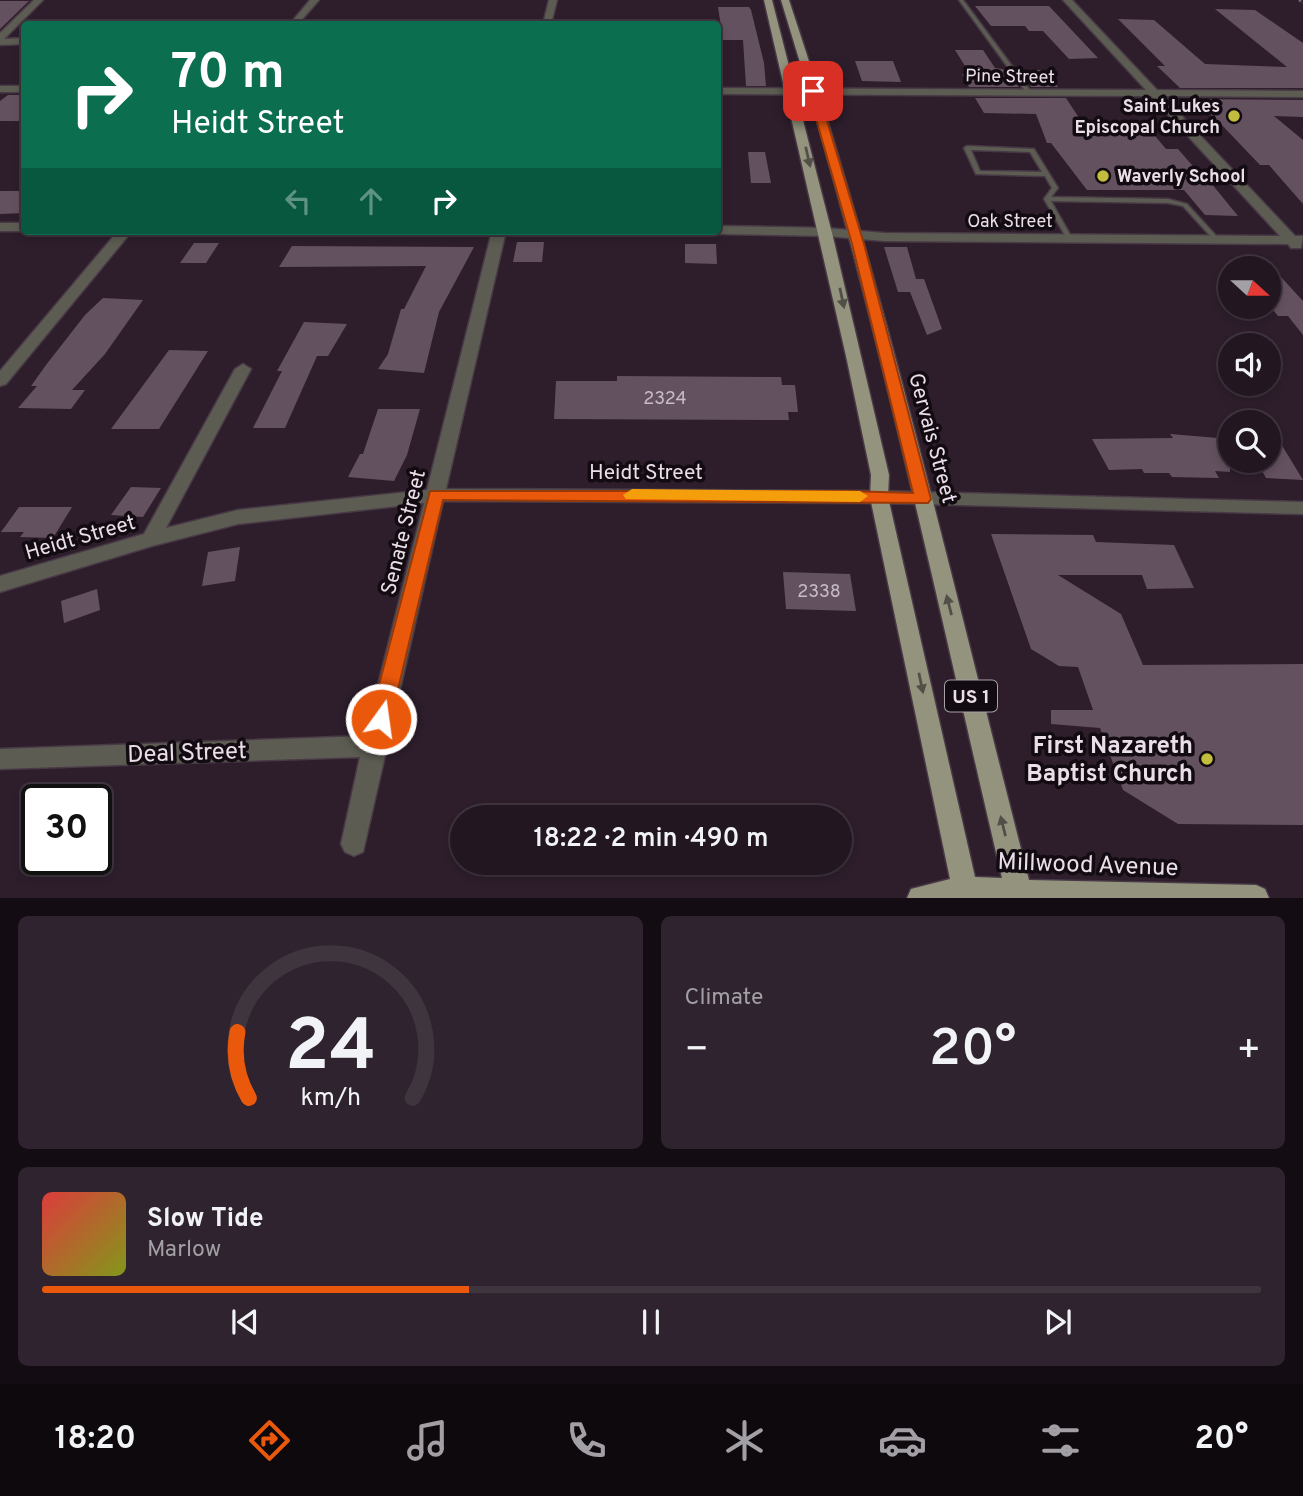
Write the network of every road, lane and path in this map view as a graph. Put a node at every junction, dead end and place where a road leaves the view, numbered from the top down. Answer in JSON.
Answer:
{"nodes":[{"id":1,"x":39,"y":0,"type":"edge"},
{"id":2,"x":315,"y":0,"type":"edge"},
{"id":3,"x":553,"y":0,"type":"edge"},
{"id":4,"x":768,"y":0,"type":"edge"},
{"id":5,"x":785,"y":0,"type":"edge"},
{"id":6,"x":961,"y":0,"type":"edge"},
{"id":7,"x":1067,"y":0,"type":"edge"},
{"id":8,"x":1299,"y":0,"type":"edge"},
{"id":9,"x":1303,"y":3,"type":"edge"},
{"id":10,"x":297,"y":21,"type":"edge"},
{"id":11,"x":548,"y":21,"type":"edge"},
{"id":12,"x":0,"y":40,"type":"edge"},
{"id":13,"x":21,"y":41,"type":"edge"},
{"id":14,"x":0,"y":89,"type":"edge"},
{"id":15,"x":21,"y":89,"type":"edge"},
{"id":16,"x":793,"y":90,"type":"junction"},
{"id":17,"x":721,"y":91,"type":"edge"},
{"id":18,"x":813,"y":91,"type":"junction"},
{"id":19,"x":1030,"y":94,"type":"junction"},
{"id":20,"x":1152,"y":94,"type":"junction"},
{"id":21,"x":1303,"y":94,"type":"edge"},
{"id":22,"x":1047,"y":174,"type":"junction"},
{"id":23,"x":1047,"y":199,"type":"junction"},
{"id":24,"x":0,"y":227,"type":"edge"},
{"id":25,"x":21,"y":227,"type":"edge"},
{"id":26,"x":721,"y":230,"type":"edge"},
{"id":27,"x":826,"y":232,"type":"junction"},
{"id":28,"x":855,"y":234,"type":"junction"},
{"id":29,"x":122,"y":235,"type":"edge"},
{"id":30,"x":498,"y":235,"type":"edge"},
{"id":31,"x":1069,"y":239,"type":"junction"},
{"id":32,"x":1216,"y":239,"type":"junction"},
{"id":33,"x":1297,"y":240,"type":"edge"},
{"id":34,"x":1303,"y":252,"type":"edge"},
{"id":35,"x":243,"y":369,"type":"dead end"},
{"id":36,"x":0,"y":381,"type":"edge"},
{"id":37,"x":436,"y":495,"type":"junction"},
{"id":38,"x":879,"y":497,"type":"junction"},
{"id":39,"x":922,"y":499,"type":"junction"},
{"id":40,"x":1303,"y":508,"type":"edge"},
{"id":41,"x":152,"y":540,"type":"junction"},
{"id":42,"x":0,"y":584,"type":"edge"},
{"id":43,"x":374,"y":746,"type":"junction"},
{"id":44,"x":0,"y":759,"type":"edge"},
{"id":45,"x":354,"y":844,"type":"dead end"},
{"id":46,"x":965,"y":889,"type":"junction"},
{"id":47,"x":1019,"y":892,"type":"junction"},
{"id":48,"x":1223,"y":897,"type":"edge"},
{"id":49,"x":920,"y":898,"type":"edge"},
{"id":50,"x":1256,"y":898,"type":"edge"}],
"edges":[{"from":1,"to":12,"type":"street"},
{"from":2,"to":10,"type":"street"},
{"from":3,"to":11,"type":"street"},
{"from":4,"to":16,"type":"main road","number":"US 1"},
{"from":5,"to":18,"type":"main road","name":"Gervais Street","number":"US 1"},
{"from":6,"to":19,"type":"lane"},
{"from":7,"to":20,"type":"street"},
{"from":8,"to":9,"type":"path"},
{"from":12,"to":13,"type":"street"},
{"from":14,"to":15,"type":"street"},
{"from":16,"to":17,"type":"street","name":"Pine Street"},
{"from":16,"to":18,"type":"street","name":"Pine Street"},
{"from":16,"to":27,"type":"main road","number":"US 1","one_way":true},
{"from":18,"to":19,"type":"street","name":"Pine Street"},
{"from":18,"to":28,"type":"main road","name":"Gervais Street","number":"US 1"},
{"from":19,"to":20,"type":"street","name":"Pine Street"},
{"from":20,"to":21,"type":"street","name":"Pine Street"},
{"from":20,"to":33,"type":"street"},
{"from":22,"to":22,"type":"lane"},
{"from":22,"to":23,"type":"lane"},
{"from":23,"to":31,"type":"lane"},
{"from":23,"to":32,"type":"lane"},
{"from":24,"to":25,"type":"street"},
{"from":26,"to":27,"type":"street","name":"Oak Street"},
{"from":27,"to":28,"type":"street","name":"Oak Street"},
{"from":27,"to":38,"type":"main road","number":"US 1","one_way":true},
{"from":28,"to":31,"type":"street","name":"Oak Street"},
{"from":28,"to":39,"type":"main road","name":"Gervais Street","number":"US 1"},
{"from":29,"to":36,"type":"street"},
{"from":30,"to":37,"type":"street","name":"Senate Street"},
{"from":31,"to":32,"type":"street","name":"Oak Street"},
{"from":32,"to":33,"type":"street","name":"Oak Street"},
{"from":33,"to":34,"type":"street"},
{"from":35,"to":41,"type":"street"},
{"from":37,"to":38,"type":"street","name":"Heidt Street"},
{"from":37,"to":41,"type":"street","name":"Heidt Street"},
{"from":37,"to":43,"type":"street","name":"Senate Street"},
{"from":38,"to":39,"type":"street","name":"Heidt Street"},
{"from":38,"to":46,"type":"main road","number":"US 1","one_way":true},
{"from":39,"to":40,"type":"street","name":"Heidt Street"},
{"from":47,"to":39,"type":"main road","name":"Gervais Street","number":"US 1","one_way":true},
{"from":41,"to":42,"type":"street","name":"Heidt Street"},
{"from":43,"to":44,"type":"street","name":"Deal Street"},
{"from":43,"to":45,"type":"street","name":"Senate Street"},
{"from":46,"to":47,"type":"main road","name":"Millwood Avenue"},
{"from":46,"to":49,"type":"main road","name":"Millwood Avenue"},
{"from":47,"to":48,"type":"main road","name":"Millwood Avenue"},
{"from":48,"to":50,"type":"main road","name":"Millwood Avenue"}]}
